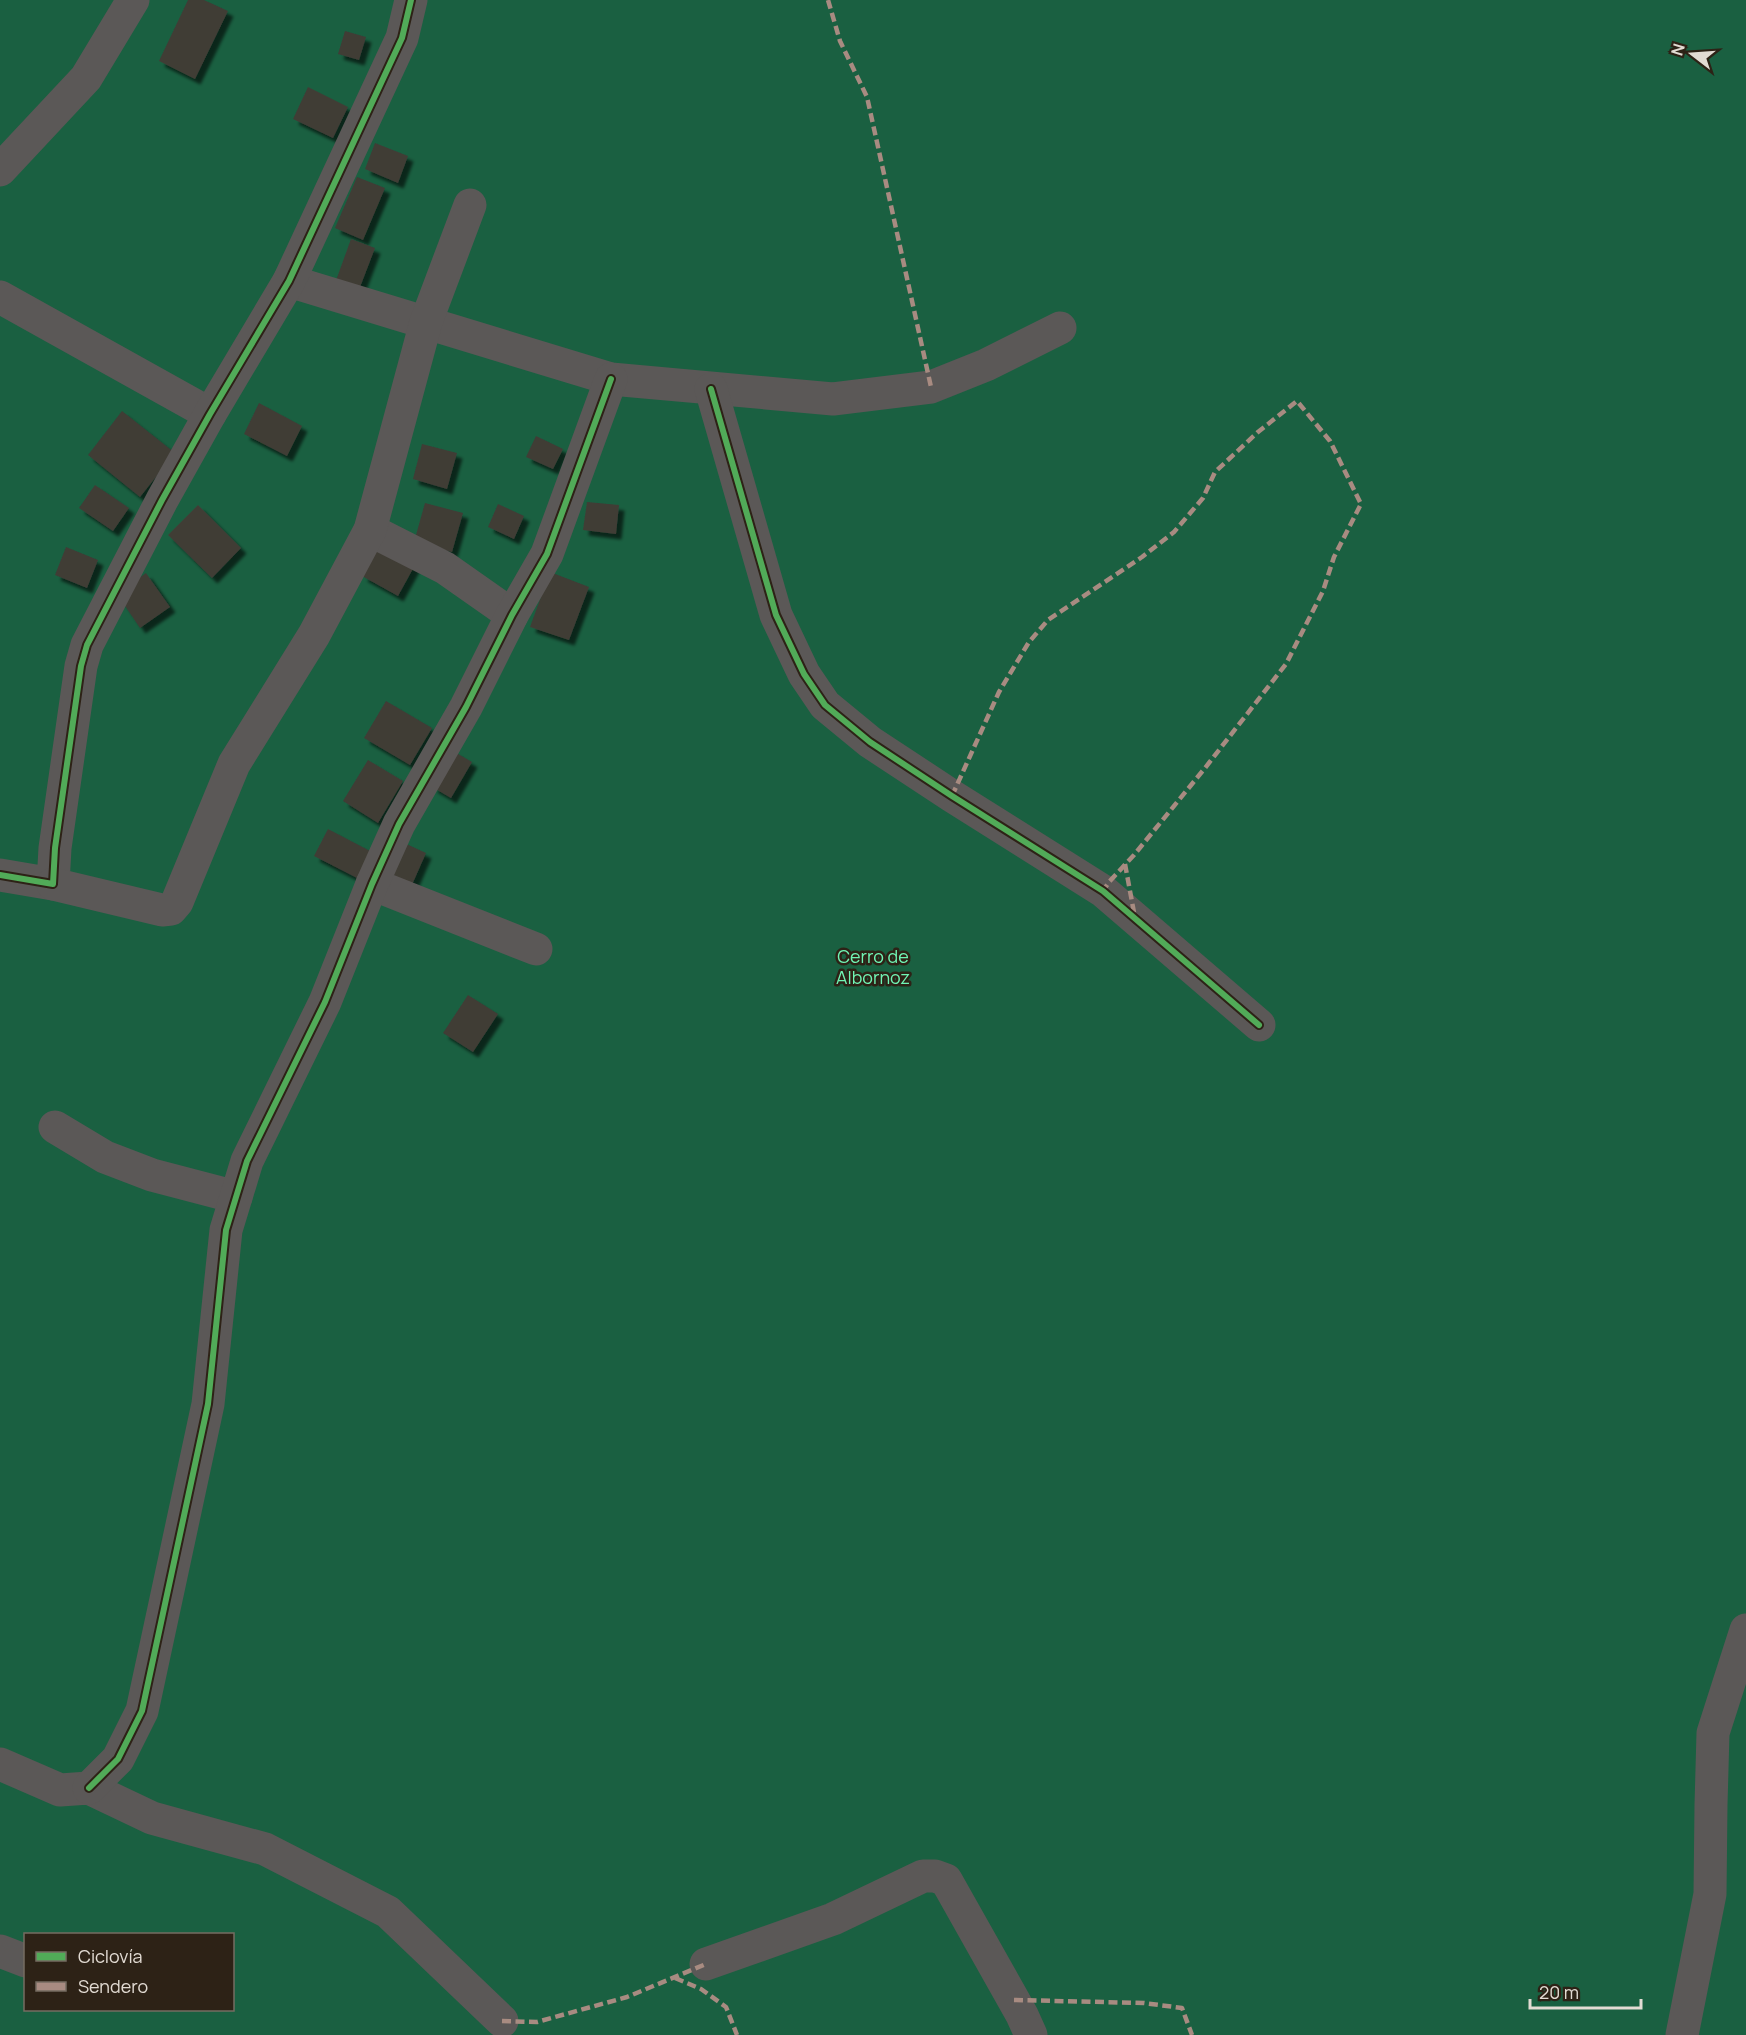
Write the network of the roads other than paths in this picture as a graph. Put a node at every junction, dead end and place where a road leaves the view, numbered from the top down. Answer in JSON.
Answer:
{"nodes":[{"id":1,"x":134,"y":0,"type":"edge"},
{"id":2,"x":411,"y":0,"type":"edge"},
{"id":3,"x":0,"y":170,"type":"edge"},
{"id":4,"x":470,"y":205,"type":"dead end"},
{"id":5,"x":289,"y":281,"type":"junction"},
{"id":6,"x":0,"y":297,"type":"edge"},
{"id":7,"x":426,"y":322,"type":"junction"},
{"id":8,"x":1060,"y":328,"type":"dead end"},
{"id":9,"x":611,"y":379,"type":"junction"},
{"id":10,"x":711,"y":389,"type":"junction"},
{"id":11,"x":210,"y":414,"type":"junction"},
{"id":12,"x":370,"y":530,"type":"junction"},
{"id":13,"x":512,"y":615,"type":"junction"},
{"id":14,"x":0,"y":875,"type":"edge"},
{"id":15,"x":53,"y":884,"type":"junction"},
{"id":16,"x":372,"y":884,"type":"junction"},
{"id":17,"x":536,"y":949,"type":"dead end"},
{"id":18,"x":1259,"y":1024,"type":"dead end"},
{"id":19,"x":55,"y":1127,"type":"dead end"},
{"id":20,"x":236,"y":1197,"type":"junction"},
{"id":21,"x":1746,"y":1630,"type":"edge"},
{"id":22,"x":0,"y":1764,"type":"edge"},
{"id":23,"x":89,"y":1788,"type":"junction"},
{"id":24,"x":0,"y":1951,"type":"edge"},
{"id":25,"x":24,"y":1960,"type":"edge"},
{"id":26,"x":706,"y":1964,"type":"dead end"},
{"id":27,"x":502,"y":2021,"type":"dead end"},
{"id":28,"x":1031,"y":2035,"type":"edge"},
{"id":29,"x":1682,"y":2035,"type":"edge"}],
"edges":[{"from":1,"to":3,"type":"street"},
{"from":2,"to":5,"type":"street"},
{"from":4,"to":7,"type":"street"},
{"from":5,"to":7,"type":"street"},
{"from":5,"to":11,"type":"street"},
{"from":6,"to":11,"type":"street"},
{"from":7,"to":9,"type":"street"},
{"from":7,"to":12,"type":"street"},
{"from":8,"to":10,"type":"street"},
{"from":9,"to":10,"type":"street"},
{"from":9,"to":13,"type":"street"},
{"from":10,"to":18,"type":"street"},
{"from":11,"to":15,"type":"street"},
{"from":12,"to":13,"type":"street"},
{"from":12,"to":15,"type":"street"},
{"from":13,"to":16,"type":"street"},
{"from":14,"to":15,"type":"street"},
{"from":16,"to":17,"type":"street"},
{"from":16,"to":20,"type":"street"},
{"from":19,"to":20,"type":"street"},
{"from":20,"to":23,"type":"street"},
{"from":21,"to":29,"type":"street"},
{"from":22,"to":23,"type":"street"},
{"from":23,"to":27,"type":"street"},
{"from":24,"to":25,"type":"street"},
{"from":26,"to":28,"type":"street"}]}
